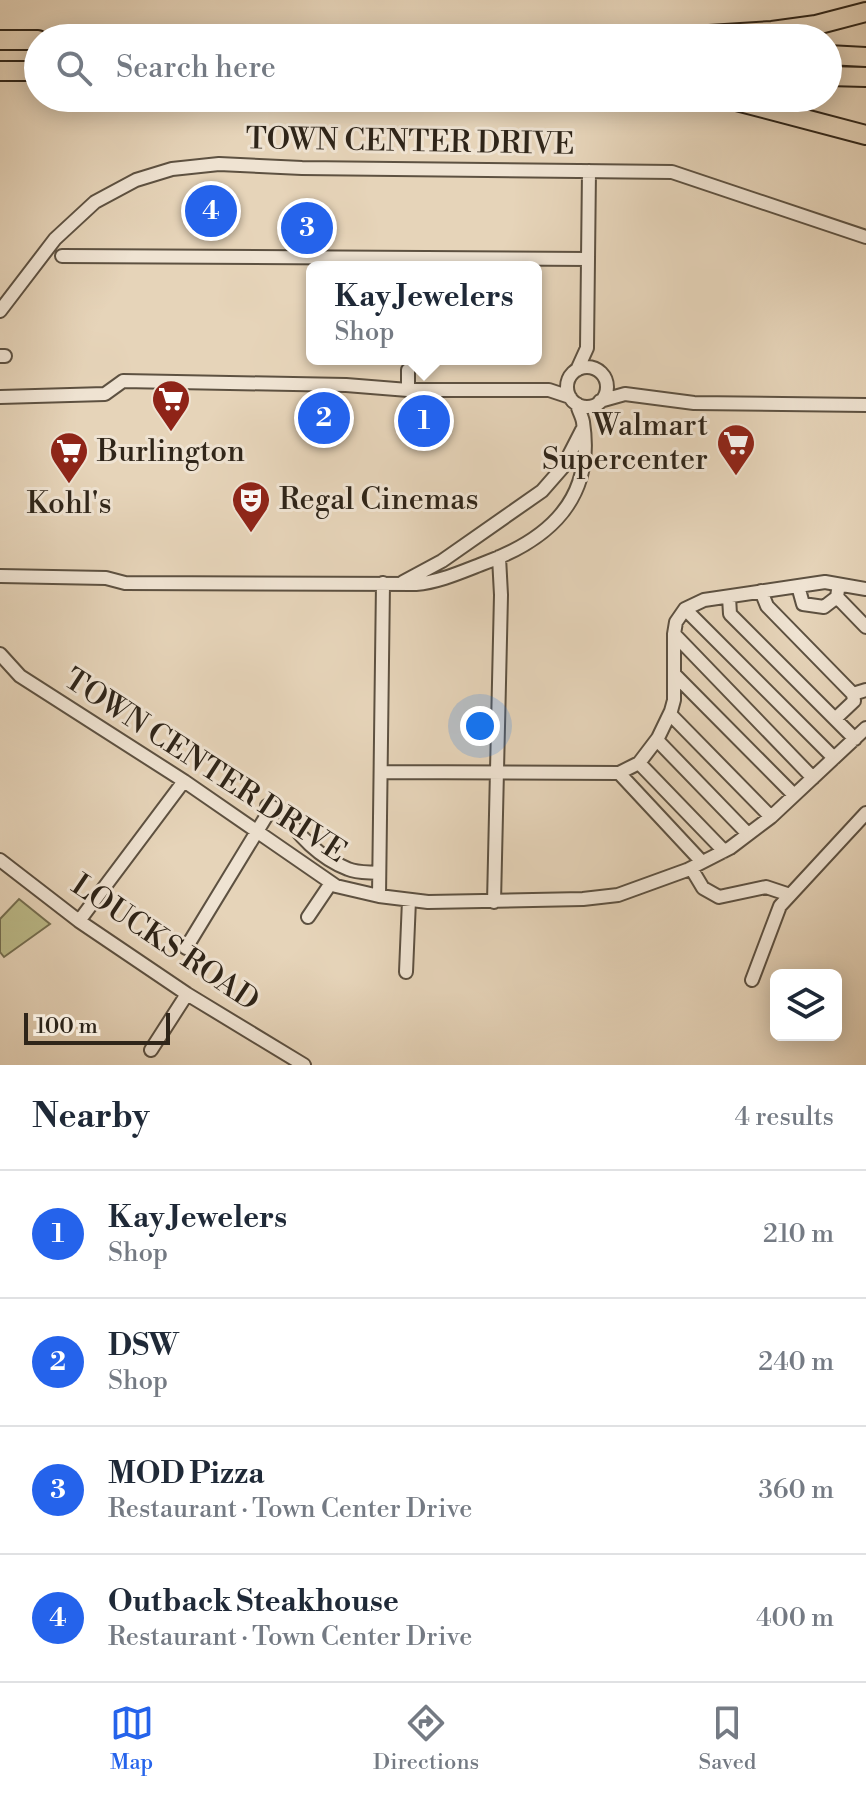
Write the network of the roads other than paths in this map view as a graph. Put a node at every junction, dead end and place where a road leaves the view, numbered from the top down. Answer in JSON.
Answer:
{"nodes":[{"id":1,"x":866,"y":12,"type":"edge"},
{"id":2,"x":820,"y":24,"type":"edge"},
{"id":3,"x":0,"y":40,"type":"edge"},
{"id":4,"x":24,"y":40,"type":"edge"},
{"id":5,"x":842,"y":56,"type":"edge"},
{"id":6,"x":866,"y":57,"type":"edge"},
{"id":7,"x":0,"y":71,"type":"edge"},
{"id":8,"x":24,"y":71,"type":"edge"},
{"id":9,"x":842,"y":76,"type":"edge"},
{"id":10,"x":866,"y":77,"type":"edge"},
{"id":11,"x":778,"y":112,"type":"edge"},
{"id":12,"x":866,"y":135,"type":"edge"},
{"id":13,"x":589,"y":171,"type":"junction"},
{"id":14,"x":866,"y":237,"type":"edge"},
{"id":15,"x":62,"y":256,"type":"dead end"},
{"id":16,"x":588,"y":259,"type":"junction"},
{"id":17,"x":0,"y":311,"type":"edge"},
{"id":18,"x":587,"y":348,"type":"junction"},
{"id":19,"x":408,"y":370,"type":"dead end"},
{"id":20,"x":573,"y":374,"type":"junction"},
{"id":21,"x":603,"y":376,"type":"junction"},
{"id":22,"x":408,"y":390,"type":"junction"},
{"id":23,"x":549,"y":390,"type":"junction"},
{"id":24,"x":625,"y":394,"type":"junction"},
{"id":25,"x":0,"y":397,"type":"edge"},
{"id":26,"x":573,"y":401,"type":"junction"},
{"id":27,"x":597,"y":403,"type":"junction"},
{"id":28,"x":866,"y":405,"type":"edge"},
{"id":29,"x":582,"y":426,"type":"junction"},
{"id":30,"x":569,"y":457,"type":"junction"},
{"id":31,"x":583,"y":465,"type":"junction"},
{"id":32,"x":452,"y":553,"type":"junction"},
{"id":33,"x":499,"y":557,"type":"junction"},
{"id":34,"x":463,"y":571,"type":"junction"},
{"id":35,"x":0,"y":576,"type":"edge"},
{"id":36,"x":403,"y":582,"type":"junction"},
{"id":37,"x":383,"y":583,"type":"junction"},
{"id":38,"x":798,"y":586,"type":"junction"},
{"id":39,"x":866,"y":589,"type":"edge"},
{"id":40,"x":761,"y":591,"type":"junction"},
{"id":41,"x":838,"y":591,"type":"junction"},
{"id":42,"x":729,"y":597,"type":"junction"},
{"id":43,"x":685,"y":609,"type":"junction"},
{"id":44,"x":866,"y":627,"type":"edge"},
{"id":45,"x":674,"y":634,"type":"junction"},
{"id":46,"x":0,"y":654,"type":"edge"},
{"id":47,"x":674,"y":674,"type":"junction"},
{"id":48,"x":866,"y":690,"type":"edge"},
{"id":49,"x":853,"y":694,"type":"junction"},
{"id":50,"x":670,"y":714,"type":"junction"},
{"id":51,"x":835,"y":719,"type":"junction"},
{"id":52,"x":866,"y":728,"type":"edge"},
{"id":53,"x":855,"y":739,"type":"junction"},
{"id":54,"x":657,"y":740,"type":"junction"},
{"id":55,"x":834,"y":758,"type":"junction"},
{"id":56,"x":639,"y":763,"type":"junction"},
{"id":57,"x":497,"y":771,"type":"junction"},
{"id":58,"x":381,"y":772,"type":"junction"},
{"id":59,"x":619,"y":773,"type":"junction"},
{"id":60,"x":813,"y":778,"type":"junction"},
{"id":61,"x":184,"y":781,"type":"junction"},
{"id":62,"x":794,"y":795,"type":"junction"},
{"id":63,"x":866,"y":813,"type":"edge"},
{"id":64,"x":771,"y":817,"type":"junction"},
{"id":65,"x":256,"y":831,"type":"junction"},
{"id":66,"x":748,"y":834,"type":"junction"},
{"id":67,"x":724,"y":851,"type":"junction"},
{"id":68,"x":0,"y":860,"type":"edge"},
{"id":69,"x":696,"y":865,"type":"junction"},
{"id":70,"x":379,"y":873,"type":"junction"},
{"id":71,"x":331,"y":883,"type":"junction"},
{"id":72,"x":790,"y":895,"type":"junction"},
{"id":73,"x":379,"y":896,"type":"junction"},
{"id":74,"x":409,"y":900,"type":"junction"},
{"id":75,"x":494,"y":902,"type":"junction"},
{"id":76,"x":308,"y":917,"type":"dead end"},
{"id":77,"x":79,"y":921,"type":"junction"},
{"id":78,"x":186,"y":948,"type":"dead end"},
{"id":79,"x":406,"y":972,"type":"dead end"},
{"id":80,"x":752,"y":980,"type":"dead end"},
{"id":81,"x":187,"y":994,"type":"junction"},
{"id":82,"x":151,"y":1050,"type":"dead end"},
{"id":83,"x":304,"y":1065,"type":"edge"}],
"edges":[{"from":1,"to":2,"type":"highway"},
{"from":3,"to":4,"type":"highway"},
{"from":5,"to":6,"type":"highway"},
{"from":7,"to":8,"type":"highway"},
{"from":9,"to":10,"type":"highway"},
{"from":11,"to":12,"type":"highway"},
{"from":13,"to":14,"type":"street","name":"TOWN CENTER DRIVE"},
{"from":13,"to":16,"type":"street"},
{"from":13,"to":17,"type":"street","name":"TOWN CENTER DRIVE"},
{"from":15,"to":16,"type":"street"},
{"from":16,"to":18,"type":"street"},
{"from":18,"to":20,"type":"street"},
{"from":18,"to":21,"type":"street"},
{"from":19,"to":22,"type":"street"},
{"from":20,"to":21,"type":"street"},
{"from":20,"to":23,"type":"street"},
{"from":20,"to":26,"type":"street"},
{"from":21,"to":24,"type":"street"},
{"from":21,"to":27,"type":"street"},
{"from":22,"to":23,"type":"street"},
{"from":22,"to":25,"type":"street"},
{"from":23,"to":26,"type":"street"},
{"from":24,"to":27,"type":"street"},
{"from":24,"to":28,"type":"street"},
{"from":26,"to":27,"type":"street"},
{"from":26,"to":29,"type":"street"},
{"from":27,"to":29,"type":"street"},
{"from":29,"to":30,"type":"street"},
{"from":29,"to":31,"type":"street"},
{"from":30,"to":31,"type":"street"},
{"from":30,"to":32,"type":"street"},
{"from":31,"to":33,"type":"street"},
{"from":32,"to":34,"type":"street"},
{"from":32,"to":36,"type":"street"},
{"from":33,"to":34,"type":"street"},
{"from":33,"to":57,"type":"street"},
{"from":34,"to":36,"type":"street"},
{"from":35,"to":37,"type":"street"},
{"from":36,"to":37,"type":"street"},
{"from":37,"to":58,"type":"street"},
{"from":38,"to":40,"type":"street"},
{"from":38,"to":41,"type":"street"},
{"from":38,"to":41,"type":"street"},
{"from":39,"to":41,"type":"street"},
{"from":40,"to":42,"type":"street"},
{"from":40,"to":49,"type":"street"},
{"from":41,"to":44,"type":"street"},
{"from":42,"to":43,"type":"street"},
{"from":42,"to":51,"type":"street"},
{"from":43,"to":45,"type":"street"},
{"from":43,"to":55,"type":"street"},
{"from":45,"to":47,"type":"street"},
{"from":45,"to":60,"type":"street"},
{"from":46,"to":61,"type":"street","name":"TOWN CENTER DRIVE"},
{"from":47,"to":50,"type":"street"},
{"from":47,"to":62,"type":"street"},
{"from":48,"to":49,"type":"street"},
{"from":49,"to":51,"type":"street"},
{"from":50,"to":54,"type":"street"},
{"from":50,"to":64,"type":"street"},
{"from":51,"to":53,"type":"street"},
{"from":52,"to":53,"type":"street","name":"TOWN CENTER DRIVE"},
{"from":53,"to":55,"type":"street","name":"TOWN CENTER DRIVE"},
{"from":54,"to":56,"type":"street"},
{"from":54,"to":66,"type":"street"},
{"from":55,"to":60,"type":"street","name":"TOWN CENTER DRIVE"},
{"from":56,"to":59,"type":"street"},
{"from":56,"to":67,"type":"street"},
{"from":57,"to":58,"type":"street"},
{"from":57,"to":59,"type":"street"},
{"from":57,"to":75,"type":"street"},
{"from":58,"to":70,"type":"street"},
{"from":59,"to":69,"type":"street"},
{"from":60,"to":62,"type":"street","name":"TOWN CENTER DRIVE"},
{"from":61,"to":65,"type":"street","name":"TOWN CENTER DRIVE"},
{"from":61,"to":77,"type":"street"},
{"from":62,"to":64,"type":"street","name":"TOWN CENTER DRIVE"},
{"from":63,"to":72,"type":"street"},
{"from":64,"to":66,"type":"street","name":"TOWN CENTER DRIVE"},
{"from":65,"to":70,"type":"street"},
{"from":65,"to":71,"type":"street","name":"TOWN CENTER DRIVE"},
{"from":65,"to":78,"type":"street"},
{"from":66,"to":67,"type":"street","name":"TOWN CENTER DRIVE"},
{"from":67,"to":69,"type":"street","name":"TOWN CENTER DRIVE"},
{"from":68,"to":77,"type":"street","name":"LOUCKS ROAD"},
{"from":69,"to":72,"type":"street"},
{"from":69,"to":75,"type":"street","name":"TOWN CENTER DRIVE"},
{"from":70,"to":73,"type":"street"},
{"from":71,"to":73,"type":"street","name":"TOWN CENTER DRIVE"},
{"from":71,"to":76,"type":"street"},
{"from":72,"to":80,"type":"street"},
{"from":73,"to":74,"type":"street","name":"TOWN CENTER DRIVE"},
{"from":74,"to":75,"type":"street","name":"TOWN CENTER DRIVE"},
{"from":74,"to":79,"type":"street"},
{"from":77,"to":81,"type":"street","name":"LOUCKS ROAD"},
{"from":81,"to":82,"type":"street"},
{"from":81,"to":83,"type":"street","name":"LOUCKS ROAD"}]}
